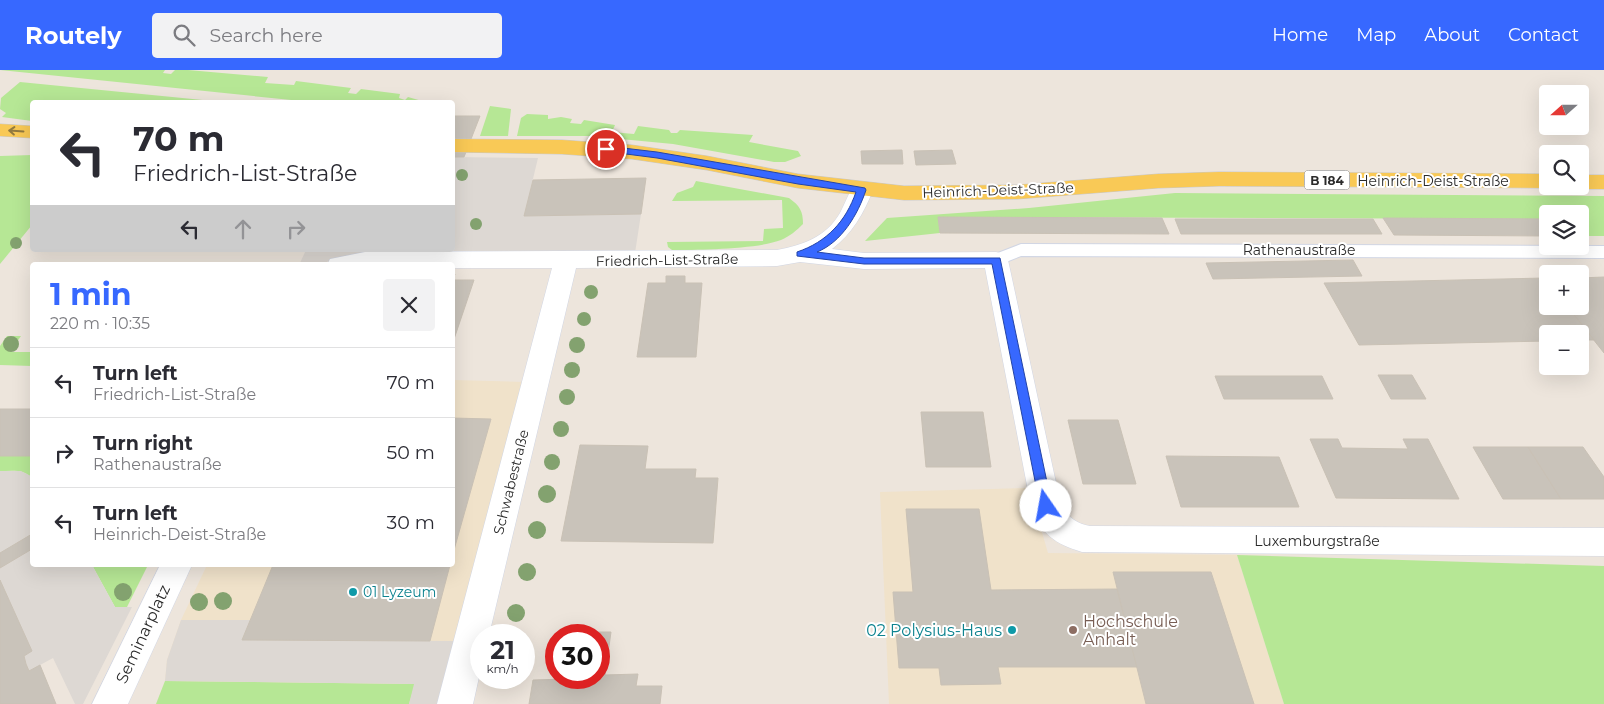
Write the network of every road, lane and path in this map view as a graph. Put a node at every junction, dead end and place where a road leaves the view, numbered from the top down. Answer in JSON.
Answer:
{"nodes":[{"id":1,"x":0,"y":130,"type":"edge"},
{"id":2,"x":30,"y":132,"type":"edge"},
{"id":3,"x":461,"y":145,"type":"edge"},
{"id":4,"x":0,"y":148,"type":"edge"},
{"id":5,"x":30,"y":149,"type":"edge"},
{"id":6,"x":1539,"y":181,"type":"edge"},
{"id":7,"x":1589,"y":182,"type":"edge"},
{"id":8,"x":1604,"y":182,"type":"edge"},
{"id":9,"x":862,"y":190,"type":"junction"},
{"id":10,"x":1604,"y":252,"type":"edge"},
{"id":11,"x":800,"y":254,"type":"junction"},
{"id":12,"x":996,"y":260,"type":"junction"},
{"id":13,"x":566,"y":261,"type":"junction"},
{"id":14,"x":355,"y":262,"type":"edge"},
{"id":15,"x":1604,"y":542,"type":"edge"},
{"id":16,"x":175,"y":567,"type":"edge"},
{"id":17,"x":110,"y":704,"type":"edge"},
{"id":18,"x":455,"y":704,"type":"edge"}],
"edges":[{"from":2,"to":1,"type":"main road","one_way":true},
{"from":3,"to":9,"type":"main road","name":"Heinrich-Deist-Straße","number":"B 184"},
{"from":4,"to":5,"type":"main road"},
{"from":6,"to":9,"type":"main road","name":"Heinrich-Deist-Straße","number":"B 184"},
{"from":7,"to":8,"type":"main road"},
{"from":9,"to":11,"type":"street"},
{"from":10,"to":12,"type":"lane","name":"Rathenaustraße"},
{"from":11,"to":12,"type":"street","name":"Friedrich-List-Straße"},
{"from":11,"to":13,"type":"street","name":"Friedrich-List-Straße"},
{"from":12,"to":15,"type":"street","name":"Luxemburgstraße"},
{"from":13,"to":14,"type":"street","name":"Friedrich-List-Straße"},
{"from":13,"to":18,"type":"street","name":"Schwabestraße"},
{"from":16,"to":17,"type":"street","name":"Seminarplatz"}]}
